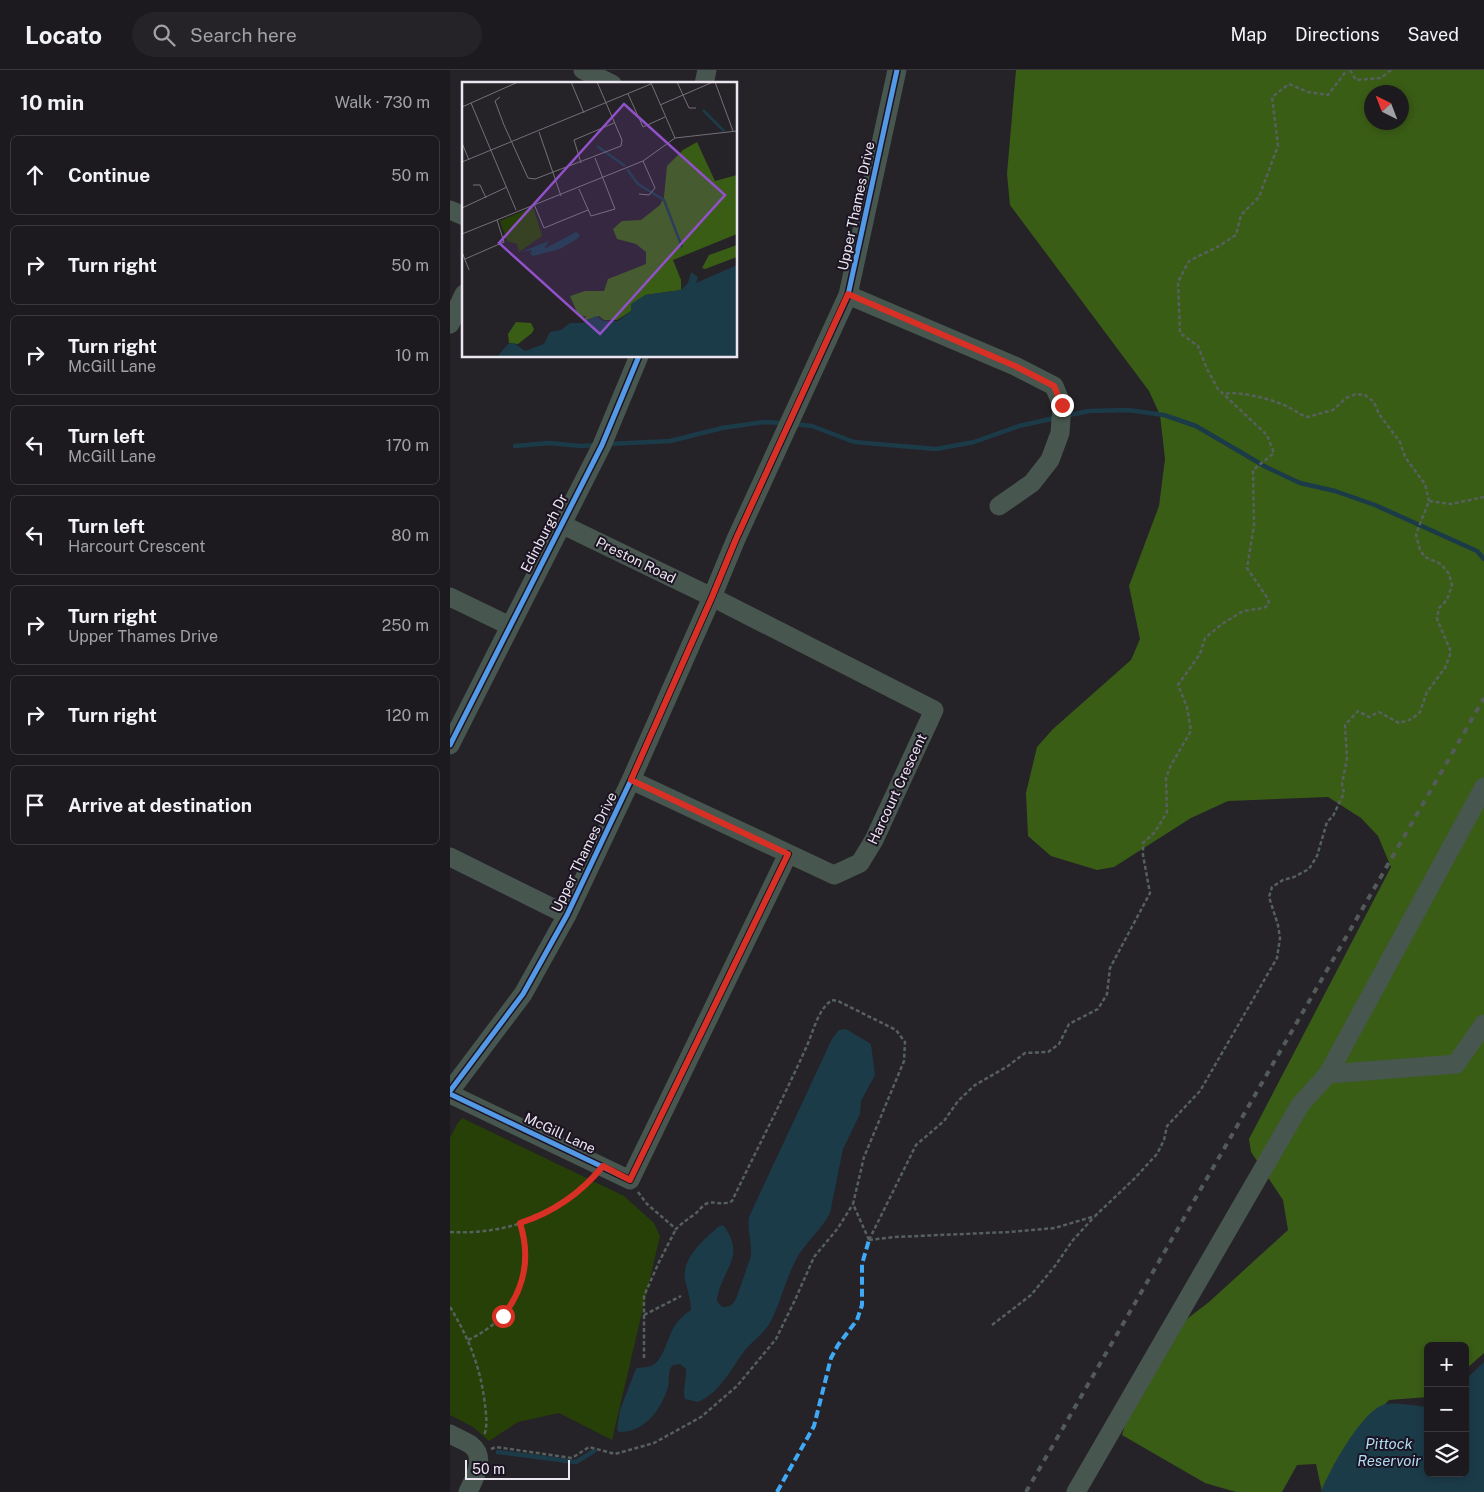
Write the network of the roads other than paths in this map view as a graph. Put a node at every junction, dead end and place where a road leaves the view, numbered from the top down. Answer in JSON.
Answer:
{"nodes":[{"id":1,"x":583,"y":70,"type":"edge"},
{"id":2,"x":897,"y":70,"type":"edge"},
{"id":3,"x":608,"y":82,"type":"edge"},
{"id":4,"x":450,"y":210,"type":"edge"},
{"id":5,"x":462,"y":215,"type":"edge"},
{"id":6,"x":848,"y":294,"type":"junction"},
{"id":7,"x":462,"y":298,"type":"edge"},
{"id":8,"x":450,"y":324,"type":"edge"},
{"id":9,"x":638,"y":358,"type":"edge"},
{"id":10,"x":999,"y":506,"type":"dead end"},
{"id":11,"x":560,"y":524,"type":"junction"},
{"id":12,"x":450,"y":597,"type":"edge"},
{"id":13,"x":712,"y":597,"type":"junction"},
{"id":14,"x":510,"y":626,"type":"junction"},
{"id":15,"x":450,"y":744,"type":"edge"},
{"id":16,"x":631,"y":780,"type":"junction"},
{"id":17,"x":1484,"y":787,"type":"edge"},
{"id":18,"x":788,"y":854,"type":"junction"},
{"id":19,"x":450,"y":857,"type":"edge"},
{"id":20,"x":567,"y":914,"type":"junction"},
{"id":21,"x":1484,"y":1024,"type":"edge"},
{"id":22,"x":1328,"y":1074,"type":"junction"},
{"id":23,"x":450,"y":1093,"type":"edge"},
{"id":24,"x":450,"y":1434,"type":"edge"},
{"id":25,"x":468,"y":1492,"type":"edge"},
{"id":26,"x":1076,"y":1492,"type":"edge"}],
"edges":[{"from":1,"to":3,"type":"street"},
{"from":2,"to":6,"type":"street","name":"Upper Thames Drive"},
{"from":4,"to":5,"type":"street"},
{"from":6,"to":10,"type":"street"},
{"from":6,"to":13,"type":"street","name":"Upper Thames Drive"},
{"from":7,"to":8,"type":"street"},
{"from":9,"to":11,"type":"street","name":"Edinburgh Dr"},
{"from":11,"to":13,"type":"street","name":"Preston Road"},
{"from":11,"to":14,"type":"street","name":"Edinburgh Dr"},
{"from":12,"to":14,"type":"street"},
{"from":13,"to":16,"type":"street","name":"Upper Thames Drive"},
{"from":13,"to":18,"type":"street","name":"Harcourt Crescent"},
{"from":14,"to":15,"type":"street","name":"Edinburgh Dr"},
{"from":16,"to":18,"type":"street","name":"Harcourt Crescent"},
{"from":16,"to":20,"type":"street","name":"Upper Thames Drive"},
{"from":17,"to":22,"type":"street"},
{"from":18,"to":23,"type":"street","name":"McGill Lane"},
{"from":19,"to":20,"type":"street"},
{"from":20,"to":23,"type":"street","name":"Upper Thames Drive"},
{"from":21,"to":22,"type":"street"},
{"from":22,"to":26,"type":"street"},
{"from":24,"to":25,"type":"street"}]}
